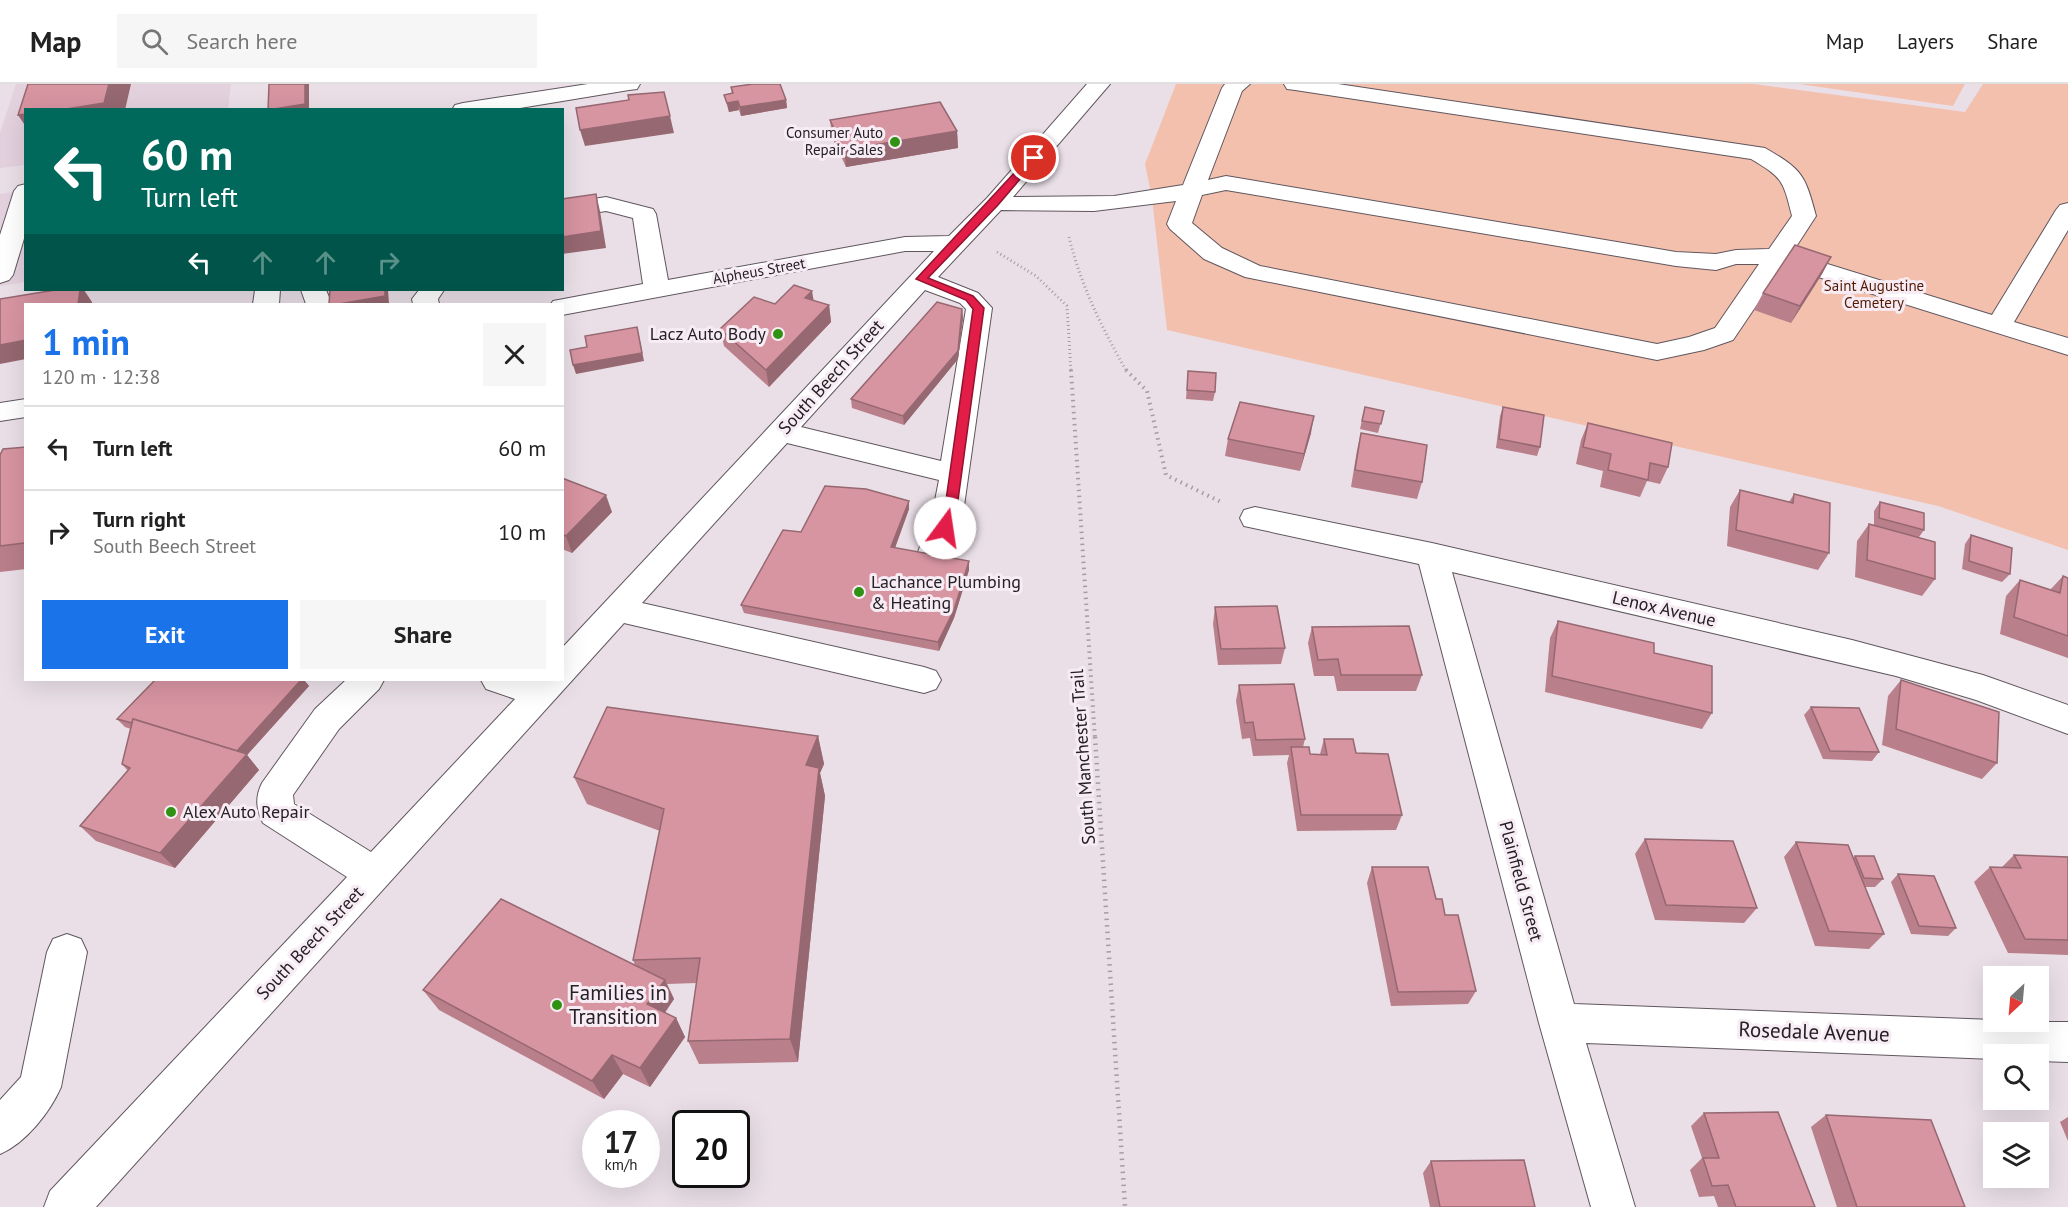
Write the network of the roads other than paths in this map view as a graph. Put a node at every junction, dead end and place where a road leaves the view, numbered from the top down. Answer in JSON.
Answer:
{"nodes":[{"id":1,"x":629,"y":84,"type":"edge"},
{"id":2,"x":1099,"y":84,"type":"edge"},
{"id":3,"x":1239,"y":84,"type":"edge"},
{"id":4,"x":1295,"y":84,"type":"edge"},
{"id":5,"x":476,"y":108,"type":"edge"},
{"id":6,"x":20,"y":184,"type":"edge"},
{"id":7,"x":1191,"y":189,"type":"junction"},
{"id":8,"x":995,"y":203,"type":"junction"},
{"id":9,"x":2068,"y":210,"type":"edge"},
{"id":10,"x":564,"y":211,"type":"edge"},
{"id":11,"x":5,"y":239,"type":"edge"},
{"id":12,"x":957,"y":243,"type":"junction"},
{"id":13,"x":1777,"y":256,"type":"junction"},
{"id":14,"x":0,"y":276,"type":"edge"},
{"id":15,"x":921,"y":279,"type":"junction"},
{"id":16,"x":657,"y":290,"type":"junction"},
{"id":17,"x":564,"y":307,"type":"edge"},
{"id":18,"x":1999,"y":325,"type":"junction"},
{"id":19,"x":2068,"y":347,"type":"edge"},
{"id":20,"x":24,"y":408,"type":"edge"},
{"id":21,"x":0,"y":412,"type":"edge"},
{"id":22,"x":781,"y":432,"type":"junction"},
{"id":23,"x":954,"y":474,"type":"junction"},
{"id":24,"x":1255,"y":518,"type":"road end"},
{"id":25,"x":1432,"y":554,"type":"junction"},
{"id":26,"x":932,"y":557,"type":"edge"},
{"id":27,"x":619,"y":610,"type":"junction"},
{"id":28,"x":564,"y":668,"type":"edge"},
{"id":29,"x":924,"y":680,"type":"dead end"},
{"id":30,"x":366,"y":681,"type":"edge"},
{"id":31,"x":552,"y":681,"type":"edge"},
{"id":32,"x":2068,"y":720,"type":"edge"},
{"id":33,"x":375,"y":874,"type":"junction"},
{"id":34,"x":67,"y":952,"type":"dead end"},
{"id":35,"x":1559,"y":1023,"type":"junction"},
{"id":36,"x":2068,"y":1042,"type":"edge"},
{"id":37,"x":0,"y":1132,"type":"edge"},
{"id":38,"x":66,"y":1207,"type":"edge"},
{"id":39,"x":1613,"y":1207,"type":"edge"}],
"edges":[{"from":1,"to":5,"type":"street"},
{"from":2,"to":8,"type":"street","name":"South Beech Street"},
{"from":3,"to":7,"type":"street"},
{"from":4,"to":13,"type":"street"},
{"from":6,"to":11,"type":"street"},
{"from":7,"to":8,"type":"street"},
{"from":7,"to":13,"type":"street"},
{"from":7,"to":13,"type":"street"},
{"from":8,"to":12,"type":"street","name":"South Beech Street"},
{"from":9,"to":18,"type":"street"},
{"from":10,"to":16,"type":"street"},
{"from":11,"to":14,"type":"street"},
{"from":12,"to":15,"type":"street","name":"South Beech Street"},
{"from":12,"to":16,"type":"street","name":"Alpheus Street"},
{"from":13,"to":18,"type":"street"},
{"from":15,"to":22,"type":"street","name":"South Beech Street"},
{"from":15,"to":23,"type":"street"},
{"from":16,"to":17,"type":"street","name":"Alpheus Street"},
{"from":18,"to":19,"type":"street"},
{"from":20,"to":21,"type":"street"},
{"from":22,"to":23,"type":"street"},
{"from":22,"to":27,"type":"street","name":"South Beech Street"},
{"from":23,"to":26,"type":"street"},
{"from":24,"to":25,"type":"street","name":"Lenox Avenue"},
{"from":25,"to":32,"type":"street","name":"Lenox Avenue"},
{"from":25,"to":35,"type":"street","name":"Plainfield Street"},
{"from":27,"to":28,"type":"street","name":"South Beech Street"},
{"from":27,"to":29,"type":"street"},
{"from":30,"to":33,"type":"street"},
{"from":31,"to":33,"type":"street","name":"South Beech Street"},
{"from":33,"to":38,"type":"street","name":"South Beech Street"},
{"from":34,"to":37,"type":"street"},
{"from":35,"to":36,"type":"street","name":"Rosedale Avenue"},
{"from":35,"to":39,"type":"street","name":"Plainfield Street"}]}
